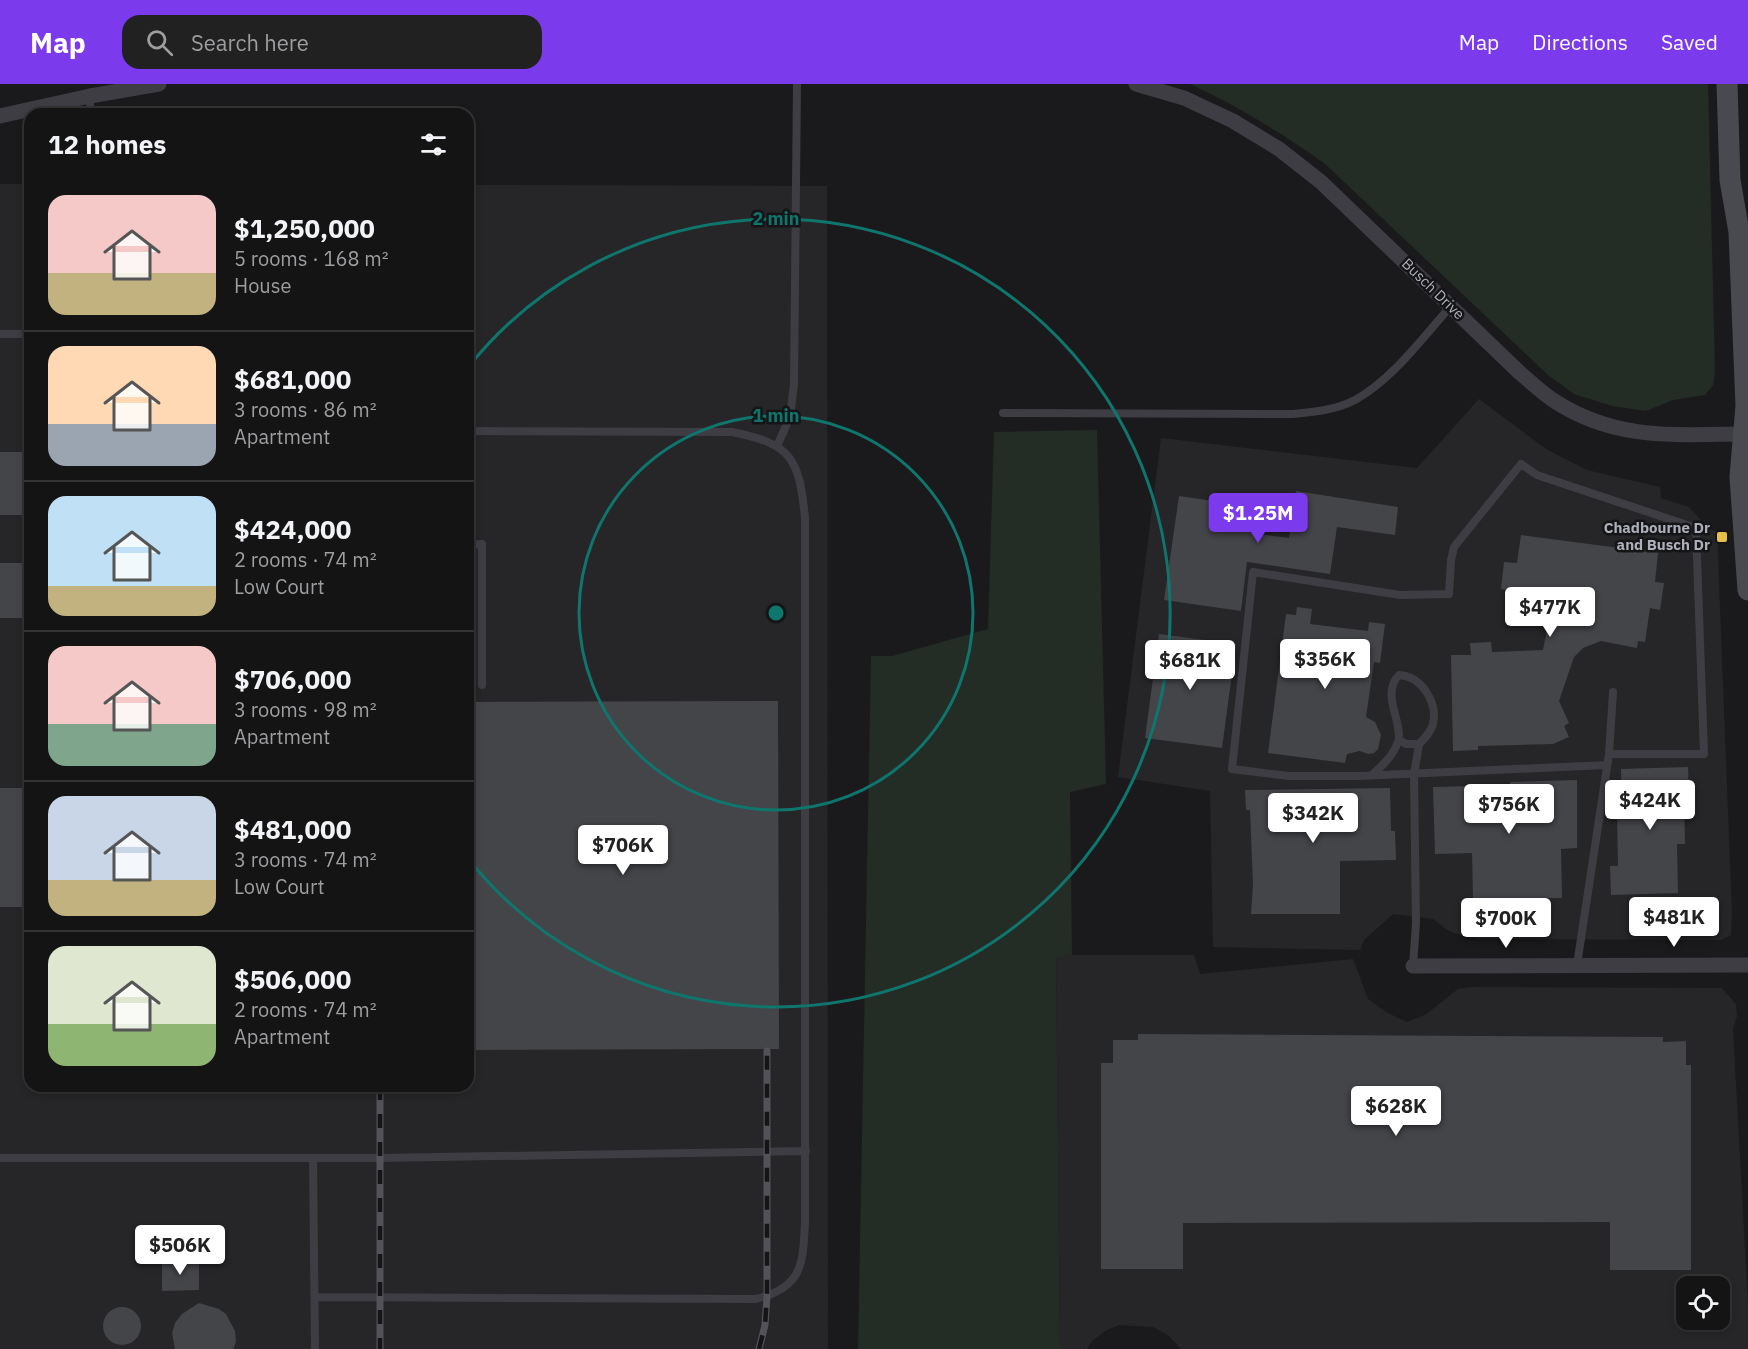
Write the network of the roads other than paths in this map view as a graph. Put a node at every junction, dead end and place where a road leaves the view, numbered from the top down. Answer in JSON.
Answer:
{"nodes":[{"id":1,"x":159,"y":84,"type":"edge"},
{"id":2,"x":797,"y":84,"type":"edge"},
{"id":3,"x":1136,"y":84,"type":"edge"},
{"id":4,"x":1727,"y":84,"type":"edge"},
{"id":5,"x":90,"y":96,"type":"junction"},
{"id":6,"x":36,"y":108,"type":"edge"},
{"id":7,"x":90,"y":108,"type":"edge"},
{"id":8,"x":24,"y":111,"type":"edge"},
{"id":9,"x":0,"y":116,"type":"edge"},
{"id":10,"x":1451,"y":306,"type":"junction"},
{"id":11,"x":0,"y":334,"type":"edge"},
{"id":12,"x":24,"y":334,"type":"edge"},
{"id":13,"x":1003,"y":413,"type":"dead end"},
{"id":14,"x":474,"y":431,"type":"edge"},
{"id":15,"x":1746,"y":434,"type":"edge"},
{"id":16,"x":777,"y":446,"type":"junction"},
{"id":17,"x":474,"y":545,"type":"edge"},
{"id":18,"x":1748,"y":590,"type":"edge"},
{"id":19,"x":482,"y":685,"type":"dead end"},
{"id":20,"x":1613,"y":692,"type":"dead end"},
{"id":21,"x":1399,"y":740,"type":"junction"},
{"id":22,"x":1419,"y":744,"type":"junction"},
{"id":23,"x":1609,"y":753,"type":"junction"},
{"id":24,"x":1607,"y":765,"type":"junction"},
{"id":25,"x":1372,"y":775,"type":"junction"},
{"id":26,"x":1414,"y":775,"type":"junction"},
{"id":27,"x":1577,"y":965,"type":"junction"},
{"id":28,"x":1748,"y":965,"type":"edge"},
{"id":29,"x":1413,"y":966,"type":"joint"},
{"id":30,"x":806,"y":1152,"type":"junction"},
{"id":31,"x":0,"y":1158,"type":"edge"},
{"id":32,"x":313,"y":1158,"type":"junction"},
{"id":33,"x":315,"y":1297,"type":"junction"},
{"id":34,"x":315,"y":1349,"type":"edge"}],
"edges":[{"from":1,"to":5,"type":"street"},
{"from":2,"to":16,"type":"lane"},
{"from":3,"to":10,"type":"street","name":"Busch Drive"},
{"from":4,"to":15,"type":"main road"},
{"from":5,"to":6,"type":"street"},
{"from":5,"to":7,"type":"lane"},
{"from":8,"to":9,"type":"street"},
{"from":10,"to":13,"type":"lane"},
{"from":10,"to":15,"type":"street","name":"Busch Drive"},
{"from":11,"to":12,"type":"lane"},
{"from":14,"to":16,"type":"lane"},
{"from":15,"to":18,"type":"main road"},
{"from":16,"to":30,"type":"lane"},
{"from":17,"to":19,"type":"lane"},
{"from":20,"to":23,"type":"lane"},
{"from":21,"to":22,"type":"lane"},
{"from":21,"to":22,"type":"lane"},
{"from":21,"to":25,"type":"lane"},
{"from":22,"to":26,"type":"lane"},
{"from":23,"to":24,"type":"lane"},
{"from":23,"to":25,"type":"lane"},
{"from":24,"to":26,"type":"lane"},
{"from":24,"to":27,"type":"lane"},
{"from":25,"to":26,"type":"lane"},
{"from":26,"to":29,"type":"lane"},
{"from":27,"to":28,"type":"street"},
{"from":27,"to":29,"type":"street"},
{"from":30,"to":32,"type":"lane"},
{"from":30,"to":33,"type":"lane"},
{"from":31,"to":32,"type":"lane"},
{"from":32,"to":33,"type":"lane"},
{"from":33,"to":34,"type":"lane"}]}
